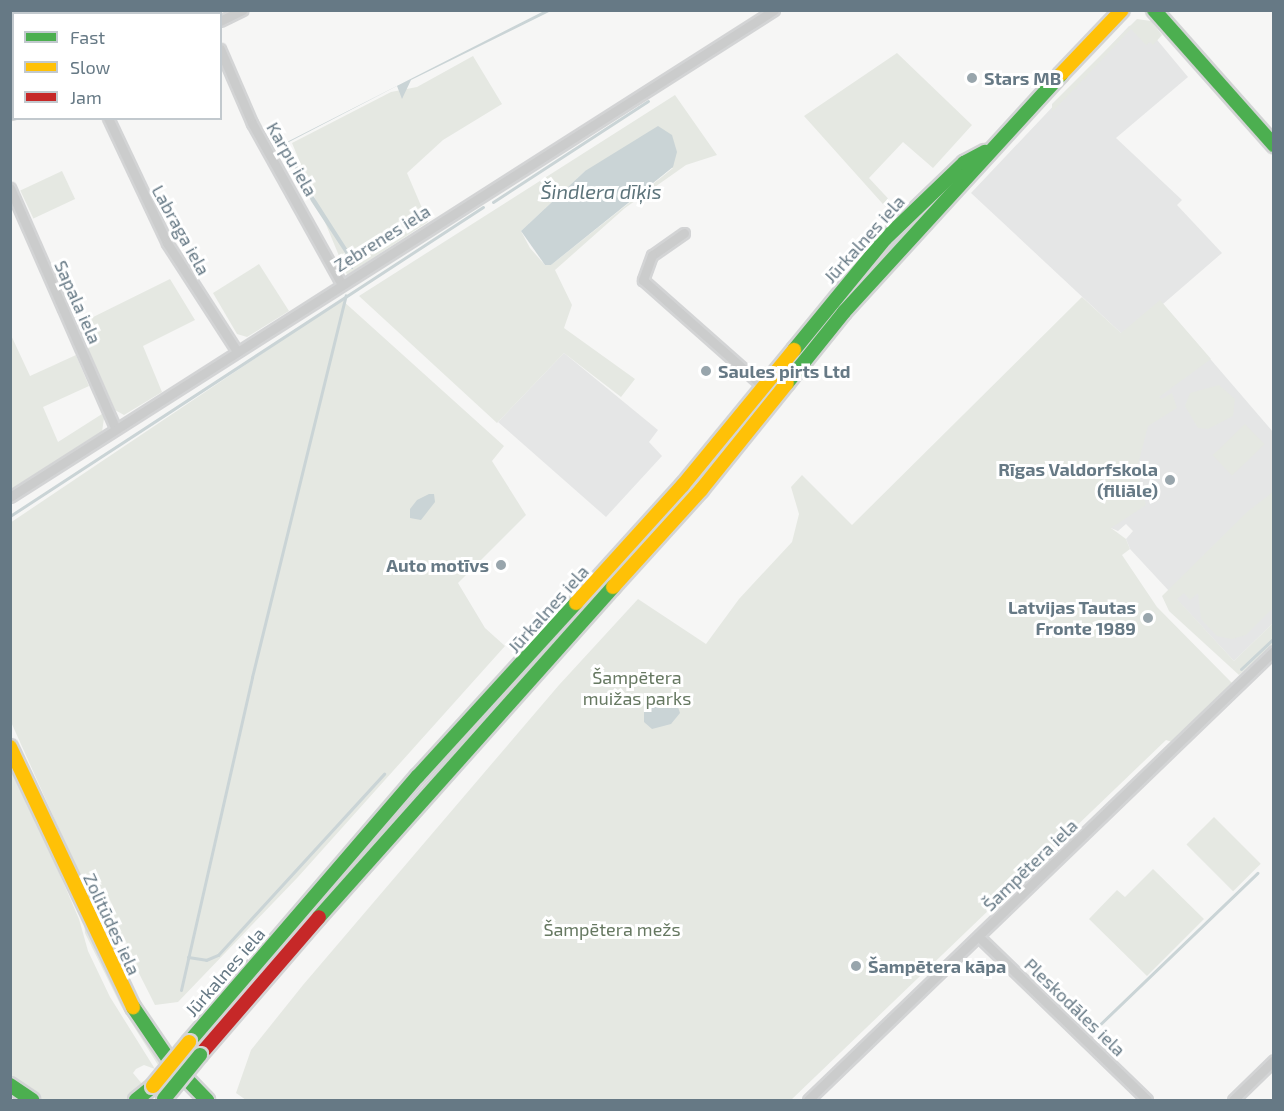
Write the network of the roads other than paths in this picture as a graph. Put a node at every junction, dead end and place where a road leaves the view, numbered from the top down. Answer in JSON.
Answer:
{"nodes":[{"id":1,"x":243,"y":10,"type":"edge"},
{"id":2,"x":774,"y":10,"type":"edge"},
{"id":3,"x":1122,"y":10,"type":"edge"},
{"id":4,"x":1154,"y":10,"type":"edge"},
{"id":5,"x":222,"y":20,"type":"edge"},
{"id":6,"x":222,"y":54,"type":"edge"},
{"id":7,"x":109,"y":120,"type":"edge"},
{"id":8,"x":1270,"y":135,"type":"edge"},
{"id":9,"x":987,"y":151,"type":"junction"},
{"id":10,"x":10,"y":188,"type":"edge"},
{"id":11,"x":684,"y":233,"type":"dead end"},
{"id":12,"x":341,"y":283,"type":"junction"},
{"id":13,"x":237,"y":351,"type":"junction"},
{"id":14,"x":765,"y":388,"type":"junction"},
{"id":15,"x":116,"y":429,"type":"junction"},
{"id":16,"x":10,"y":497,"type":"edge"},
{"id":17,"x":1274,"y":651,"type":"edge"},
{"id":18,"x":10,"y":747,"type":"edge"},
{"id":19,"x":979,"y":937,"type":"junction"},
{"id":20,"x":1274,"y":1059,"type":"edge"},
{"id":21,"x":10,"y":1086,"type":"edge"},
{"id":22,"x":153,"y":1086,"type":"junction"},
{"id":23,"x":164,"y":1100,"type":"edge"},
{"id":24,"x":32,"y":1101,"type":"edge"},
{"id":25,"x":136,"y":1101,"type":"edge"},
{"id":26,"x":144,"y":1101,"type":"edge"},
{"id":27,"x":207,"y":1101,"type":"edge"},
{"id":28,"x":808,"y":1101,"type":"edge"},
{"id":29,"x":1147,"y":1101,"type":"edge"},
{"id":30,"x":1233,"y":1101,"type":"edge"}],
"edges":[{"from":1,"to":5,"type":"street"},
{"from":2,"to":12,"type":"street","name":"Zebrenes iela"},
{"from":3,"to":9,"type":"main road","name":"Jūrkalnes iela"},
{"from":4,"to":8,"type":"main road"},
{"from":6,"to":12,"type":"street","name":"Karpu iela"},
{"from":7,"to":13,"type":"street","name":"Labraga iela"},
{"from":9,"to":14,"type":"main road","name":"Jūrkalnes iela"},
{"from":9,"to":23,"type":"main road","name":"Jūrkalnes iela","bridge":true},
{"from":10,"to":15,"type":"street","name":"Sapala iela"},
{"from":11,"to":14,"type":"street"},
{"from":12,"to":13,"type":"street","name":"Zebrenes iela"},
{"from":13,"to":15,"type":"street","name":"Zebrenes iela"},
{"from":14,"to":22,"type":"main road","name":"Jūrkalnes iela","bridge":true},
{"from":15,"to":16,"type":"street","name":"Zebrenes iela"},
{"from":17,"to":19,"type":"street","name":"Šampētera iela"},
{"from":18,"to":27,"type":"main road","name":"Zolitūdes iela"},
{"from":19,"to":28,"type":"street","name":"Šampētera iela"},
{"from":19,"to":29,"type":"street","name":"Pleskodāles iela"},
{"from":20,"to":30,"type":"street"},
{"from":21,"to":24,"type":"main road"},
{"from":22,"to":25,"type":"main road"},
{"from":22,"to":26,"type":"main road","name":"Jūrkalnes iela"}]}
